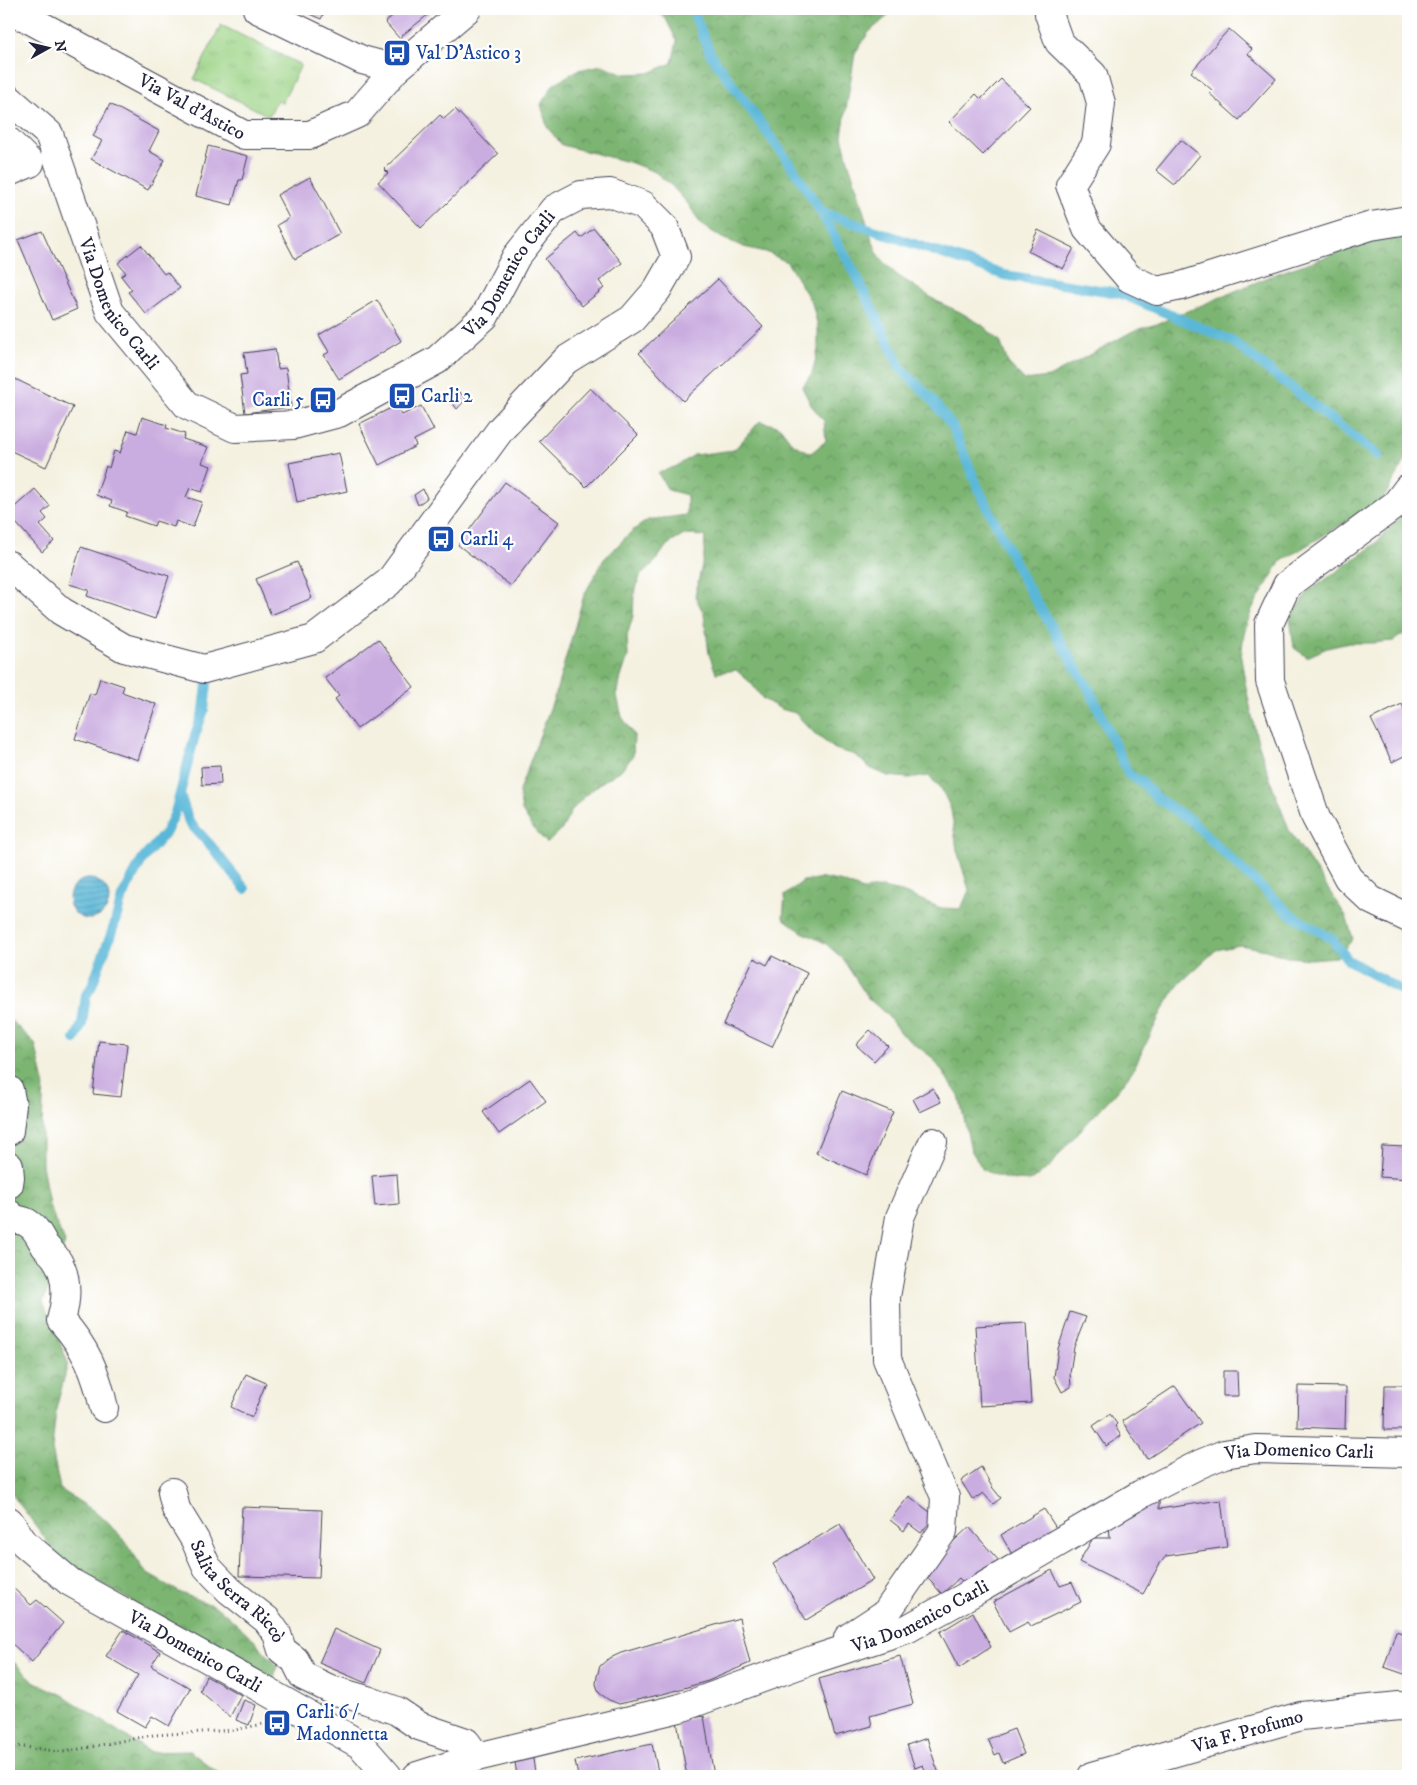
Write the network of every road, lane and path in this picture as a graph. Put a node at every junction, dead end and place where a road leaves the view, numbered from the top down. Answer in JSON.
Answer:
{"nodes":[{"id":1,"x":257,"y":9,"type":"edge"},
{"id":2,"x":467,"y":9,"type":"edge"},
{"id":3,"x":1052,"y":9,"type":"edge"},
{"id":4,"x":9,"y":13,"type":"edge"},
{"id":5,"x":396,"y":69,"type":"junction"},
{"id":6,"x":9,"y":99,"type":"edge"},
{"id":7,"x":9,"y":142,"type":"edge"},
{"id":8,"x":9,"y":172,"type":"edge"},
{"id":9,"x":1408,"y":220,"type":"edge"},
{"id":10,"x":1408,"y":488,"type":"edge"},
{"id":11,"x":9,"y":565,"type":"edge"},
{"id":12,"x":1408,"y":918,"type":"edge"},
{"id":13,"x":9,"y":1090,"type":"edge"},
{"id":14,"x":9,"y":1131,"type":"edge"},
{"id":15,"x":933,"y":1142,"type":"dead end"},
{"id":16,"x":9,"y":1166,"type":"edge"},
{"id":17,"x":9,"y":1184,"type":"edge"},
{"id":18,"x":9,"y":1214,"type":"edge"},
{"id":19,"x":104,"y":1408,"type":"dead end"},
{"id":20,"x":1408,"y":1453,"type":"edge"},
{"id":21,"x":172,"y":1492,"type":"dead end"},
{"id":22,"x":9,"y":1521,"type":"edge"},
{"id":23,"x":815,"y":1659,"type":"junction"},
{"id":24,"x":1408,"y":1707,"type":"edge"},
{"id":25,"x":264,"y":1724,"type":"dead end"},
{"id":26,"x":9,"y":1746,"type":"edge"},
{"id":27,"x":477,"y":1756,"type":"junction"},
{"id":28,"x":388,"y":1776,"type":"edge"},
{"id":29,"x":417,"y":1776,"type":"edge"},
{"id":30,"x":1092,"y":1776,"type":"edge"}],
"edges":[{"from":1,"to":5,"type":"street"},
{"from":2,"to":5,"type":"street","name":"Via Val d'Astico"},
{"from":3,"to":9,"type":"street"},
{"from":4,"to":5,"type":"street","name":"Via Val d'Astico"},
{"from":6,"to":11,"type":"street","name":"Via Domenico Carli"},
{"from":7,"to":8,"type":"street"},
{"from":10,"to":12,"type":"street"},
{"from":13,"to":14,"type":"street"},
{"from":15,"to":23,"type":"street"},
{"from":16,"to":17,"type":"street"},
{"from":18,"to":19,"type":"street"},
{"from":20,"to":23,"type":"street","name":"Via Domenico Carli"},
{"from":21,"to":27,"type":"street","name":"Salita Serra Riccò"},
{"from":22,"to":28,"type":"street","name":"Via Domenico Carli"},
{"from":23,"to":27,"type":"street","name":"Via Domenico Carli"},
{"from":24,"to":30,"type":"street","name":"Via F. Profumo"},
{"from":25,"to":26,"type":"path"},
{"from":27,"to":29,"type":"street","name":"Via Domenico Carli"}]}
